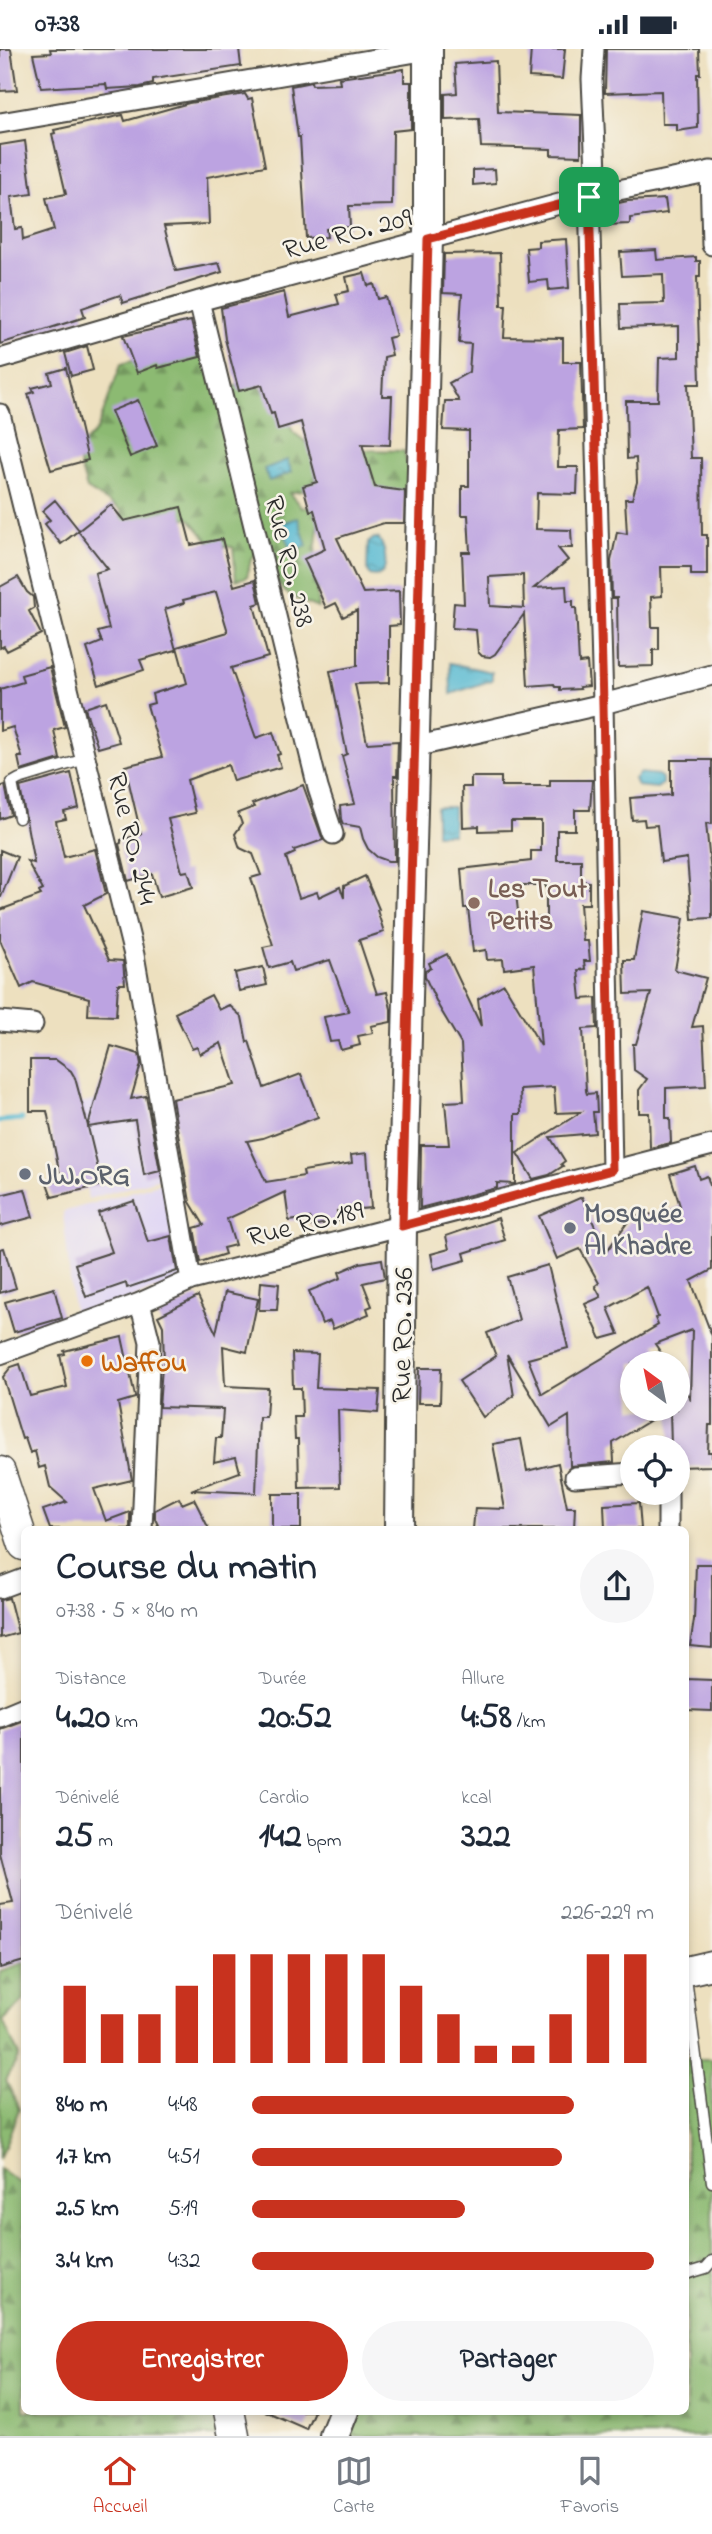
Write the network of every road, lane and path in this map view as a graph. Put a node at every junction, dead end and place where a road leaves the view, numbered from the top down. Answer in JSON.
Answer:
{"nodes":[{"id":1,"x":428,"y":49,"type":"edge"},
{"id":2,"x":594,"y":49,"type":"edge"},
{"id":3,"x":0,"y":123,"type":"edge"},
{"id":4,"x":711,"y":171,"type":"edge"},
{"id":5,"x":593,"y":196,"type":"junction"},
{"id":6,"x":428,"y":239,"type":"junction"},
{"id":7,"x":712,"y":245,"type":"edge"},
{"id":8,"x":199,"y":301,"type":"junction"},
{"id":9,"x":0,"y":359,"type":"edge"},
{"id":10,"x":0,"y":414,"type":"edge"},
{"id":11,"x":712,"y":675,"type":"edge"},
{"id":12,"x":603,"y":704,"type":"junction"},
{"id":13,"x":414,"y":747,"type":"junction"},
{"id":14,"x":85,"y":759,"type":"junction"},
{"id":15,"x":19,"y":818,"type":"dead end"},
{"id":16,"x":334,"y":834,"type":"dead end"},
{"id":17,"x":0,"y":1021,"type":"edge"},
{"id":18,"x":33,"y":1024,"type":"dead end"},
{"id":19,"x":712,"y":1145,"type":"edge"},
{"id":20,"x":612,"y":1170,"type":"junction"},
{"id":21,"x":402,"y":1226,"type":"junction"},
{"id":22,"x":191,"y":1280,"type":"junction"},
{"id":23,"x":140,"y":1303,"type":"junction"},
{"id":24,"x":0,"y":1354,"type":"edge"},
{"id":25,"x":0,"y":1472,"type":"edge"},
{"id":26,"x":620,"y":1474,"type":"edge"},
{"id":27,"x":575,"y":1477,"type":"dead end"},
{"id":28,"x":668,"y":1505,"type":"edge"},
{"id":29,"x":142,"y":1526,"type":"edge"},
{"id":30,"x":399,"y":1526,"type":"edge"},
{"id":31,"x":668,"y":1526,"type":"edge"},
{"id":32,"x":21,"y":1536,"type":"edge"},
{"id":33,"x":21,"y":1580,"type":"edge"},
{"id":34,"x":0,"y":1588,"type":"edge"},
{"id":35,"x":21,"y":1708,"type":"edge"},
{"id":36,"x":0,"y":1717,"type":"edge"},
{"id":37,"x":712,"y":1965,"type":"edge"},
{"id":38,"x":689,"y":1970,"type":"edge"},
{"id":39,"x":689,"y":2002,"type":"edge"},
{"id":40,"x":712,"y":2182,"type":"edge"},
{"id":41,"x":712,"y":2261,"type":"edge"},
{"id":42,"x":689,"y":2273,"type":"edge"},
{"id":43,"x":230,"y":2415,"type":"edge"},
{"id":44,"x":342,"y":2415,"type":"edge"},
{"id":45,"x":234,"y":2436,"type":"edge"},
{"id":46,"x":334,"y":2436,"type":"edge"}],
"edges":[{"from":1,"to":3,"type":"street"},
{"from":1,"to":6,"type":"street","name":"Rue RO. 236"},
{"from":2,"to":5,"type":"street"},
{"from":4,"to":5,"type":"street","name":"Rue RO. 209"},
{"from":4,"to":7,"type":"street"},
{"from":5,"to":6,"type":"street","name":"Rue RO. 209"},
{"from":5,"to":12,"type":"street"},
{"from":6,"to":8,"type":"street","name":"Rue RO. 209"},
{"from":6,"to":13,"type":"street","name":"Rue RO. 236"},
{"from":8,"to":9,"type":"street","name":"Rue RO. 209"},
{"from":8,"to":16,"type":"street","name":"Rue RO. 238"},
{"from":10,"to":14,"type":"street","name":"Rue RO. 244"},
{"from":11,"to":12,"type":"street"},
{"from":12,"to":13,"type":"street"},
{"from":12,"to":20,"type":"street"},
{"from":13,"to":21,"type":"street","name":"Rue RO. 236"},
{"from":14,"to":15,"type":"lane"},
{"from":14,"to":22,"type":"street","name":"Rue RO. 244"},
{"from":17,"to":18,"type":"street"},
{"from":19,"to":20,"type":"street","name":"Rue RO.189"},
{"from":20,"to":21,"type":"street","name":"Rue RO.189"},
{"from":21,"to":22,"type":"street","name":"Rue RO.189"},
{"from":21,"to":30,"type":"street","name":"Rue RO. 236"},
{"from":22,"to":23,"type":"street","name":"Rue RO.189"},
{"from":23,"to":24,"type":"street","name":"Rue RO.189"},
{"from":23,"to":29,"type":"street"},
{"from":25,"to":32,"type":"main road"},
{"from":26,"to":27,"type":"street"},
{"from":28,"to":31,"type":"street"},
{"from":33,"to":34,"type":"street"},
{"from":35,"to":36,"type":"street"},
{"from":37,"to":38,"type":"street"},
{"from":39,"to":40,"type":"lane"},
{"from":41,"to":42,"type":"lane"},
{"from":43,"to":45,"type":"main road"},
{"from":44,"to":46,"type":"street"}]}
